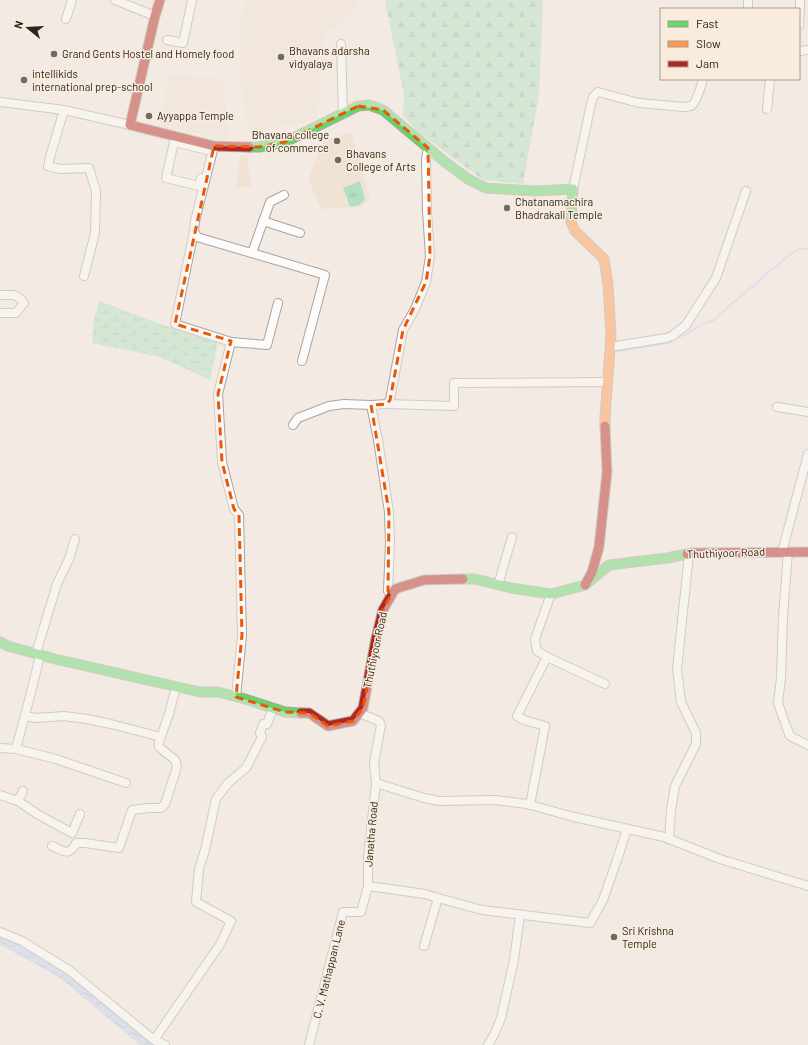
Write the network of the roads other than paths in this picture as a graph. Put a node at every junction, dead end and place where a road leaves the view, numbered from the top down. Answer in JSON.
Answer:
{"nodes":[{"id":1,"x":72,"y":0,"type":"edge"},
{"id":2,"x":115,"y":0,"type":"edge"},
{"id":3,"x":160,"y":0,"type":"edge"},
{"id":4,"x":192,"y":0,"type":"edge"},
{"id":5,"x":155,"y":16,"type":"junction"},
{"id":6,"x":66,"y":19,"type":"dead end"},
{"id":7,"x":167,"y":40,"type":"dead end"},
{"id":8,"x":342,"y":44,"type":"dead end"},
{"id":9,"x":703,"y":80,"type":"edge"},
{"id":10,"x":770,"y":80,"type":"edge"},
{"id":11,"x":0,"y":102,"type":"edge"},
{"id":12,"x":767,"y":109,"type":"dead end"},
{"id":13,"x":64,"y":110,"type":"junction"},
{"id":14,"x":342,"y":114,"type":"junction"},
{"id":15,"x":130,"y":125,"type":"junction"},
{"id":16,"x":210,"y":147,"type":"junction"},
{"id":17,"x":428,"y":148,"type":"junction"},
{"id":18,"x":573,"y":189,"type":"junction"},
{"id":19,"x":746,"y":191,"type":"dead end"},
{"id":20,"x":284,"y":195,"type":"dead end"},
{"id":21,"x":262,"y":222,"type":"junction"},
{"id":22,"x":194,"y":231,"type":"junction"},
{"id":23,"x":300,"y":232,"type":"dead end"},
{"id":24,"x":252,"y":253,"type":"junction"},
{"id":25,"x":84,"y":276,"type":"dead end"},
{"id":26,"x":0,"y":296,"type":"edge"},
{"id":27,"x":278,"y":304,"type":"dead end"},
{"id":28,"x":0,"y":313,"type":"edge"},
{"id":29,"x":231,"y":342,"type":"junction"},
{"id":30,"x":610,"y":347,"type":"junction"},
{"id":31,"x":302,"y":361,"type":"dead end"},
{"id":32,"x":607,"y":382,"type":"junction"},
{"id":33,"x":387,"y":404,"type":"junction"},
{"id":34,"x":371,"y":405,"type":"junction"},
{"id":35,"x":777,"y":407,"type":"dead end"},
{"id":36,"x":808,"y":412,"type":"edge"},
{"id":37,"x":293,"y":425,"type":"dead end"},
{"id":38,"x":808,"y":454,"type":"edge"},
{"id":39,"x":512,"y":537,"type":"dead end"},
{"id":40,"x":75,"y":538,"type":"dead end"},
{"id":41,"x":785,"y":552,"type":"junction"},
{"id":42,"x":808,"y":552,"type":"edge"},
{"id":43,"x":689,"y":554,"type":"junction"},
{"id":44,"x":498,"y":584,"type":"junction"},
{"id":45,"x":585,"y":585,"type":"junction"},
{"id":46,"x":551,"y":594,"type":"junction"},
{"id":47,"x":391,"y":595,"type":"junction"},
{"id":48,"x":0,"y":642,"type":"edge"},
{"id":49,"x":38,"y":654,"type":"junction"},
{"id":50,"x":547,"y":657,"type":"junction"},
{"id":51,"x":605,"y":684,"type":"dead end"},
{"id":52,"x":176,"y":687,"type":"junction"},
{"id":53,"x":236,"y":696,"type":"junction"},
{"id":54,"x":273,"y":708,"type":"junction"},
{"id":55,"x":359,"y":713,"type":"junction"},
{"id":56,"x":25,"y":716,"type":"junction"},
{"id":57,"x":161,"y":737,"type":"junction"},
{"id":58,"x":808,"y":746,"type":"edge"},
{"id":59,"x":0,"y":748,"type":"edge"},
{"id":60,"x":16,"y":749,"type":"junction"},
{"id":61,"x":126,"y":783,"type":"dead end"},
{"id":62,"x":376,"y":783,"type":"junction"},
{"id":63,"x":22,"y":791,"type":"dead end"},
{"id":64,"x":0,"y":795,"type":"edge"},
{"id":65,"x":18,"y":801,"type":"junction"},
{"id":66,"x":530,"y":805,"type":"junction"},
{"id":67,"x":80,"y":814,"type":"dead end"},
{"id":68,"x":627,"y":829,"type":"junction"},
{"id":69,"x":669,"y":839,"type":"junction"},
{"id":70,"x":52,"y":846,"type":"dead end"},
{"id":71,"x":368,"y":886,"type":"junction"},
{"id":72,"x":808,"y":886,"type":"edge"},
{"id":73,"x":438,"y":898,"type":"junction"},
{"id":74,"x":520,"y":915,"type":"junction"},
{"id":75,"x":0,"y":932,"type":"edge"},
{"id":76,"x":424,"y":946,"type":"dead end"},
{"id":77,"x":154,"y":1040,"type":"junction"},
{"id":78,"x":165,"y":1045,"type":"edge"},
{"id":79,"x":309,"y":1045,"type":"edge"},
{"id":80,"x":488,"y":1045,"type":"edge"}],
"edges":[{"from":1,"to":6,"type":"street"},
{"from":2,"to":5,"type":"street"},
{"from":3,"to":5,"type":"street"},
{"from":4,"to":7,"type":"street"},
{"from":5,"to":15,"type":"street"},
{"from":8,"to":14,"type":"street"},
{"from":9,"to":18,"type":"street"},
{"from":10,"to":12,"type":"street"},
{"from":11,"to":13,"type":"street"},
{"from":13,"to":15,"type":"street"},
{"from":13,"to":25,"type":"street"},
{"from":14,"to":16,"type":"street"},
{"from":14,"to":17,"type":"street"},
{"from":15,"to":16,"type":"street"},
{"from":16,"to":16,"type":"street"},
{"from":16,"to":22,"type":"street"},
{"from":17,"to":18,"type":"street"},
{"from":17,"to":33,"type":"street"},
{"from":18,"to":30,"type":"street"},
{"from":19,"to":30,"type":"street"},
{"from":20,"to":21,"type":"street"},
{"from":21,"to":23,"type":"street"},
{"from":21,"to":24,"type":"street"},
{"from":22,"to":24,"type":"street"},
{"from":22,"to":29,"type":"street"},
{"from":24,"to":31,"type":"street"},
{"from":26,"to":28,"type":"street"},
{"from":27,"to":29,"type":"street"},
{"from":29,"to":53,"type":"street"},
{"from":30,"to":32,"type":"street"},
{"from":32,"to":33,"type":"street"},
{"from":32,"to":45,"type":"street"},
{"from":33,"to":34,"type":"street"},
{"from":34,"to":37,"type":"street"},
{"from":34,"to":47,"type":"street"},
{"from":35,"to":36,"type":"street"},
{"from":38,"to":41,"type":"street"},
{"from":39,"to":44,"type":"street"},
{"from":40,"to":49,"type":"street"},
{"from":41,"to":42,"type":"street","name":"Thuthiyoor Road"},
{"from":41,"to":43,"type":"street","name":"Thuthiyoor Road"},
{"from":41,"to":58,"type":"street"},
{"from":43,"to":45,"type":"street","name":"Thuthiyoor Road"},
{"from":43,"to":69,"type":"street"},
{"from":44,"to":46,"type":"street","name":"Thuthiyoor Road"},
{"from":44,"to":47,"type":"street","name":"Thuthiyoor Road"},
{"from":45,"to":46,"type":"street","name":"Thuthiyoor Road"},
{"from":46,"to":50,"type":"street"},
{"from":47,"to":55,"type":"street","name":"Thuthiyoor Road"},
{"from":48,"to":49,"type":"street"},
{"from":49,"to":52,"type":"street"},
{"from":49,"to":56,"type":"street"},
{"from":50,"to":51,"type":"street"},
{"from":50,"to":66,"type":"street"},
{"from":52,"to":53,"type":"street"},
{"from":52,"to":57,"type":"street"},
{"from":53,"to":54,"type":"street"},
{"from":54,"to":55,"type":"street"},
{"from":54,"to":77,"type":"street"},
{"from":55,"to":62,"type":"street","name":"Janatha Road"},
{"from":56,"to":57,"type":"street"},
{"from":56,"to":60,"type":"street"},
{"from":57,"to":70,"type":"street"},
{"from":59,"to":60,"type":"street"},
{"from":60,"to":61,"type":"street"},
{"from":62,"to":66,"type":"street"},
{"from":62,"to":71,"type":"street","name":"Janatha Road"},
{"from":63,"to":65,"type":"street"},
{"from":64,"to":65,"type":"street"},
{"from":65,"to":67,"type":"street"},
{"from":66,"to":68,"type":"street"},
{"from":68,"to":69,"type":"street"},
{"from":68,"to":74,"type":"street"},
{"from":69,"to":72,"type":"street"},
{"from":71,"to":73,"type":"street"},
{"from":71,"to":79,"type":"street","name":"C. V. Mathappan Lane"},
{"from":73,"to":74,"type":"street"},
{"from":73,"to":76,"type":"street"},
{"from":74,"to":80,"type":"street"},
{"from":75,"to":77,"type":"street"},
{"from":77,"to":78,"type":"street"}]}
